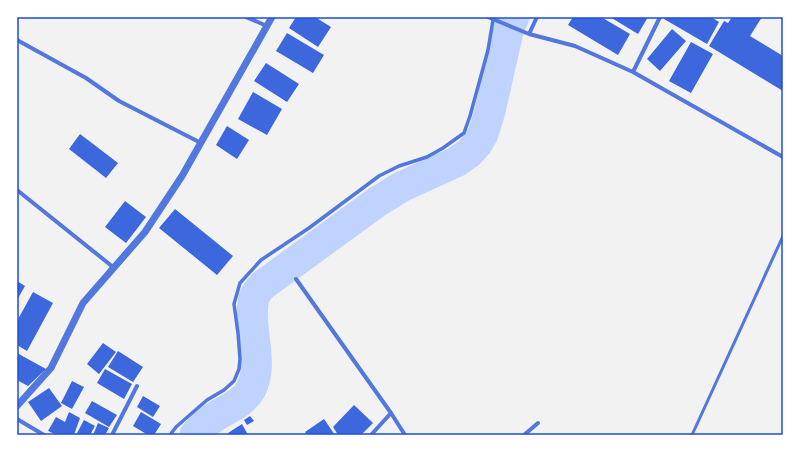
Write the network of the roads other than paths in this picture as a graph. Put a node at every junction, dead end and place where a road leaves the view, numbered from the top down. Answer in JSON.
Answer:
{"nodes":[{"id":1,"x":246,"y":17,"type":"edge"},
{"id":2,"x":272,"y":17,"type":"edge"},
{"id":3,"x":488,"y":17,"type":"edge"},
{"id":4,"x":537,"y":17,"type":"edge"},
{"id":5,"x":660,"y":17,"type":"edge"},
{"id":6,"x":495,"y":19,"type":"edge"},
{"id":7,"x":267,"y":26,"type":"junction"},
{"id":8,"x":529,"y":34,"type":"junction"},
{"id":9,"x":17,"y":40,"type":"edge"},
{"id":10,"x":633,"y":72,"type":"junction"},
{"id":11,"x":201,"y":143,"type":"junction"},
{"id":12,"x":783,"y":157,"type":"edge"},
{"id":13,"x":17,"y":190,"type":"edge"},
{"id":14,"x":783,"y":236,"type":"edge"},
{"id":15,"x":113,"y":268,"type":"junction"},
{"id":16,"x":296,"y":279,"type":"dead end"},
{"id":17,"x":137,"y":386,"type":"dead end"},
{"id":18,"x":17,"y":406,"type":"edge"},
{"id":19,"x":391,"y":413,"type":"junction"},
{"id":20,"x":17,"y":419,"type":"edge"},
{"id":21,"x":538,"y":423,"type":"dead end"},
{"id":22,"x":44,"y":435,"type":"edge"},
{"id":23,"x":112,"y":435,"type":"edge"},
{"id":24,"x":170,"y":435,"type":"edge"},
{"id":25,"x":371,"y":435,"type":"edge"},
{"id":26,"x":405,"y":435,"type":"edge"},
{"id":27,"x":524,"y":435,"type":"edge"},
{"id":28,"x":692,"y":435,"type":"edge"}],
"edges":[{"from":1,"to":7,"type":"street"},
{"from":2,"to":7,"type":"street"},
{"from":3,"to":6,"type":"street"},
{"from":4,"to":8,"type":"street"},
{"from":5,"to":10,"type":"street"},
{"from":6,"to":8,"type":"street"},
{"from":6,"to":24,"type":"street"},
{"from":7,"to":11,"type":"street"},
{"from":8,"to":10,"type":"street"},
{"from":9,"to":11,"type":"street"},
{"from":10,"to":12,"type":"street"},
{"from":11,"to":15,"type":"street"},
{"from":13,"to":15,"type":"street"},
{"from":14,"to":28,"type":"lane"},
{"from":15,"to":18,"type":"street"},
{"from":16,"to":19,"type":"street"},
{"from":17,"to":23,"type":"street"},
{"from":19,"to":25,"type":"street"},
{"from":19,"to":26,"type":"street"},
{"from":20,"to":22,"type":"street"},
{"from":21,"to":27,"type":"street"}]}
